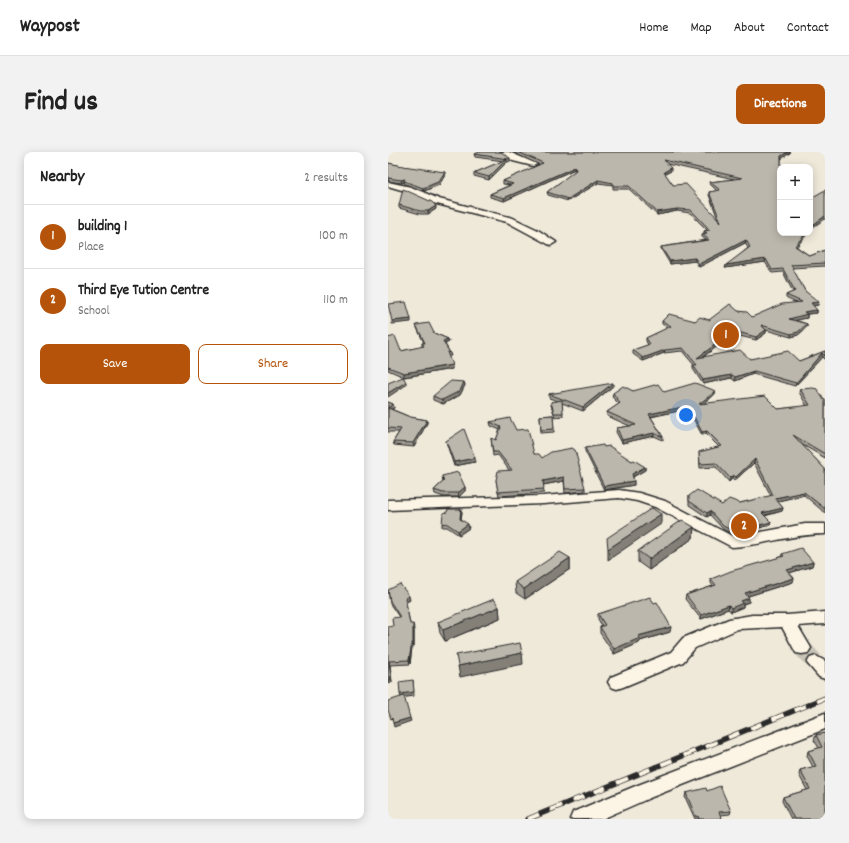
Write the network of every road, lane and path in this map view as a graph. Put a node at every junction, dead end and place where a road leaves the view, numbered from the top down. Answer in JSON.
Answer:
{"nodes":[{"id":1,"x":504,"y":152,"type":"edge"},
{"id":2,"x":533,"y":164,"type":"dead end"},
{"id":3,"x":388,"y":184,"type":"edge"},
{"id":4,"x":551,"y":242,"type":"dead end"},
{"id":5,"x":388,"y":505,"type":"edge"},
{"id":6,"x":825,"y":529,"type":"edge"},
{"id":7,"x":825,"y":618,"type":"edge"},
{"id":8,"x":787,"y":622,"type":"junction"},
{"id":9,"x":802,"y":648,"type":"tunnel mouth"},
{"id":10,"x":617,"y":682,"type":"dead end"},
{"id":11,"x":825,"y":721,"type":"edge"},
{"id":12,"x":580,"y":819,"type":"edge"}],
"edges":[{"from":1,"to":2,"type":"street"},
{"from":3,"to":4,"type":"street"},
{"from":5,"to":6,"type":"street"},
{"from":7,"to":8,"type":"street"},
{"from":8,"to":9,"type":"street"},
{"from":8,"to":10,"type":"street"},
{"from":11,"to":12,"type":"street"}]}
